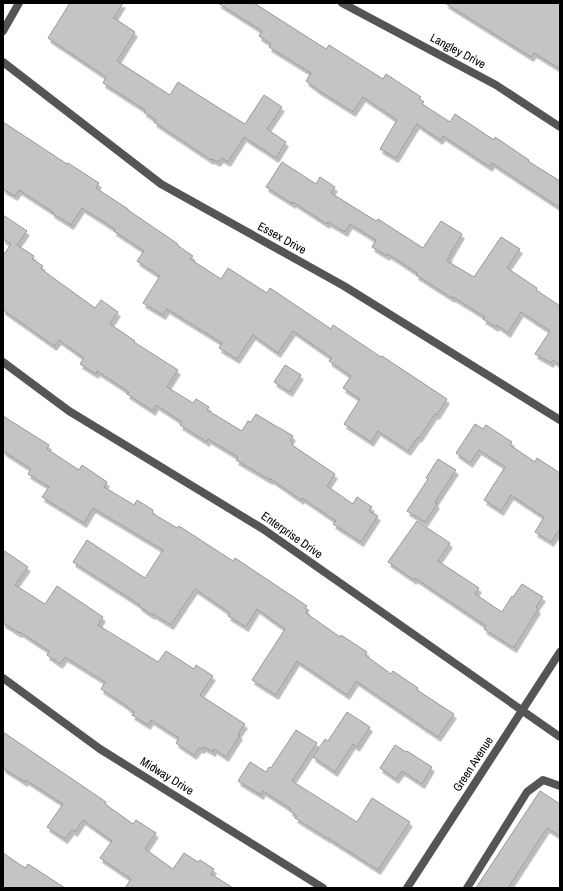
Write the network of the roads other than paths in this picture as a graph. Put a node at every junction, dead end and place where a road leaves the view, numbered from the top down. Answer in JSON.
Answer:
{"nodes":[{"id":1,"x":20,"y":3,"type":"edge"},
{"id":2,"x":342,"y":3,"type":"edge"},
{"id":3,"x":3,"y":31,"type":"edge"},
{"id":4,"x":3,"y":62,"type":"edge"},
{"id":5,"x":560,"y":127,"type":"edge"},
{"id":6,"x":3,"y":362,"type":"edge"},
{"id":7,"x":560,"y":420,"type":"edge"},
{"id":8,"x":560,"y":652,"type":"edge"},
{"id":9,"x":3,"y":678,"type":"edge"},
{"id":10,"x":522,"y":711,"type":"junction"},
{"id":11,"x":560,"y":737,"type":"edge"},
{"id":12,"x":560,"y":786,"type":"edge"},
{"id":13,"x":323,"y":888,"type":"edge"},
{"id":14,"x":406,"y":888,"type":"edge"},
{"id":15,"x":467,"y":888,"type":"edge"}],
"edges":[{"from":1,"to":3,"type":"street"},
{"from":2,"to":5,"type":"street","name":"Langley Drive"},
{"from":4,"to":7,"type":"street","name":"Essex Drive"},
{"from":6,"to":10,"type":"street","name":"Enterprise Drive"},
{"from":8,"to":10,"type":"street","name":"Green Avenue"},
{"from":9,"to":13,"type":"street","name":"Midway Drive"},
{"from":10,"to":11,"type":"street","name":"Enterprise Drive"},
{"from":10,"to":14,"type":"street","name":"Green Avenue"},
{"from":12,"to":15,"type":"street"}]}
